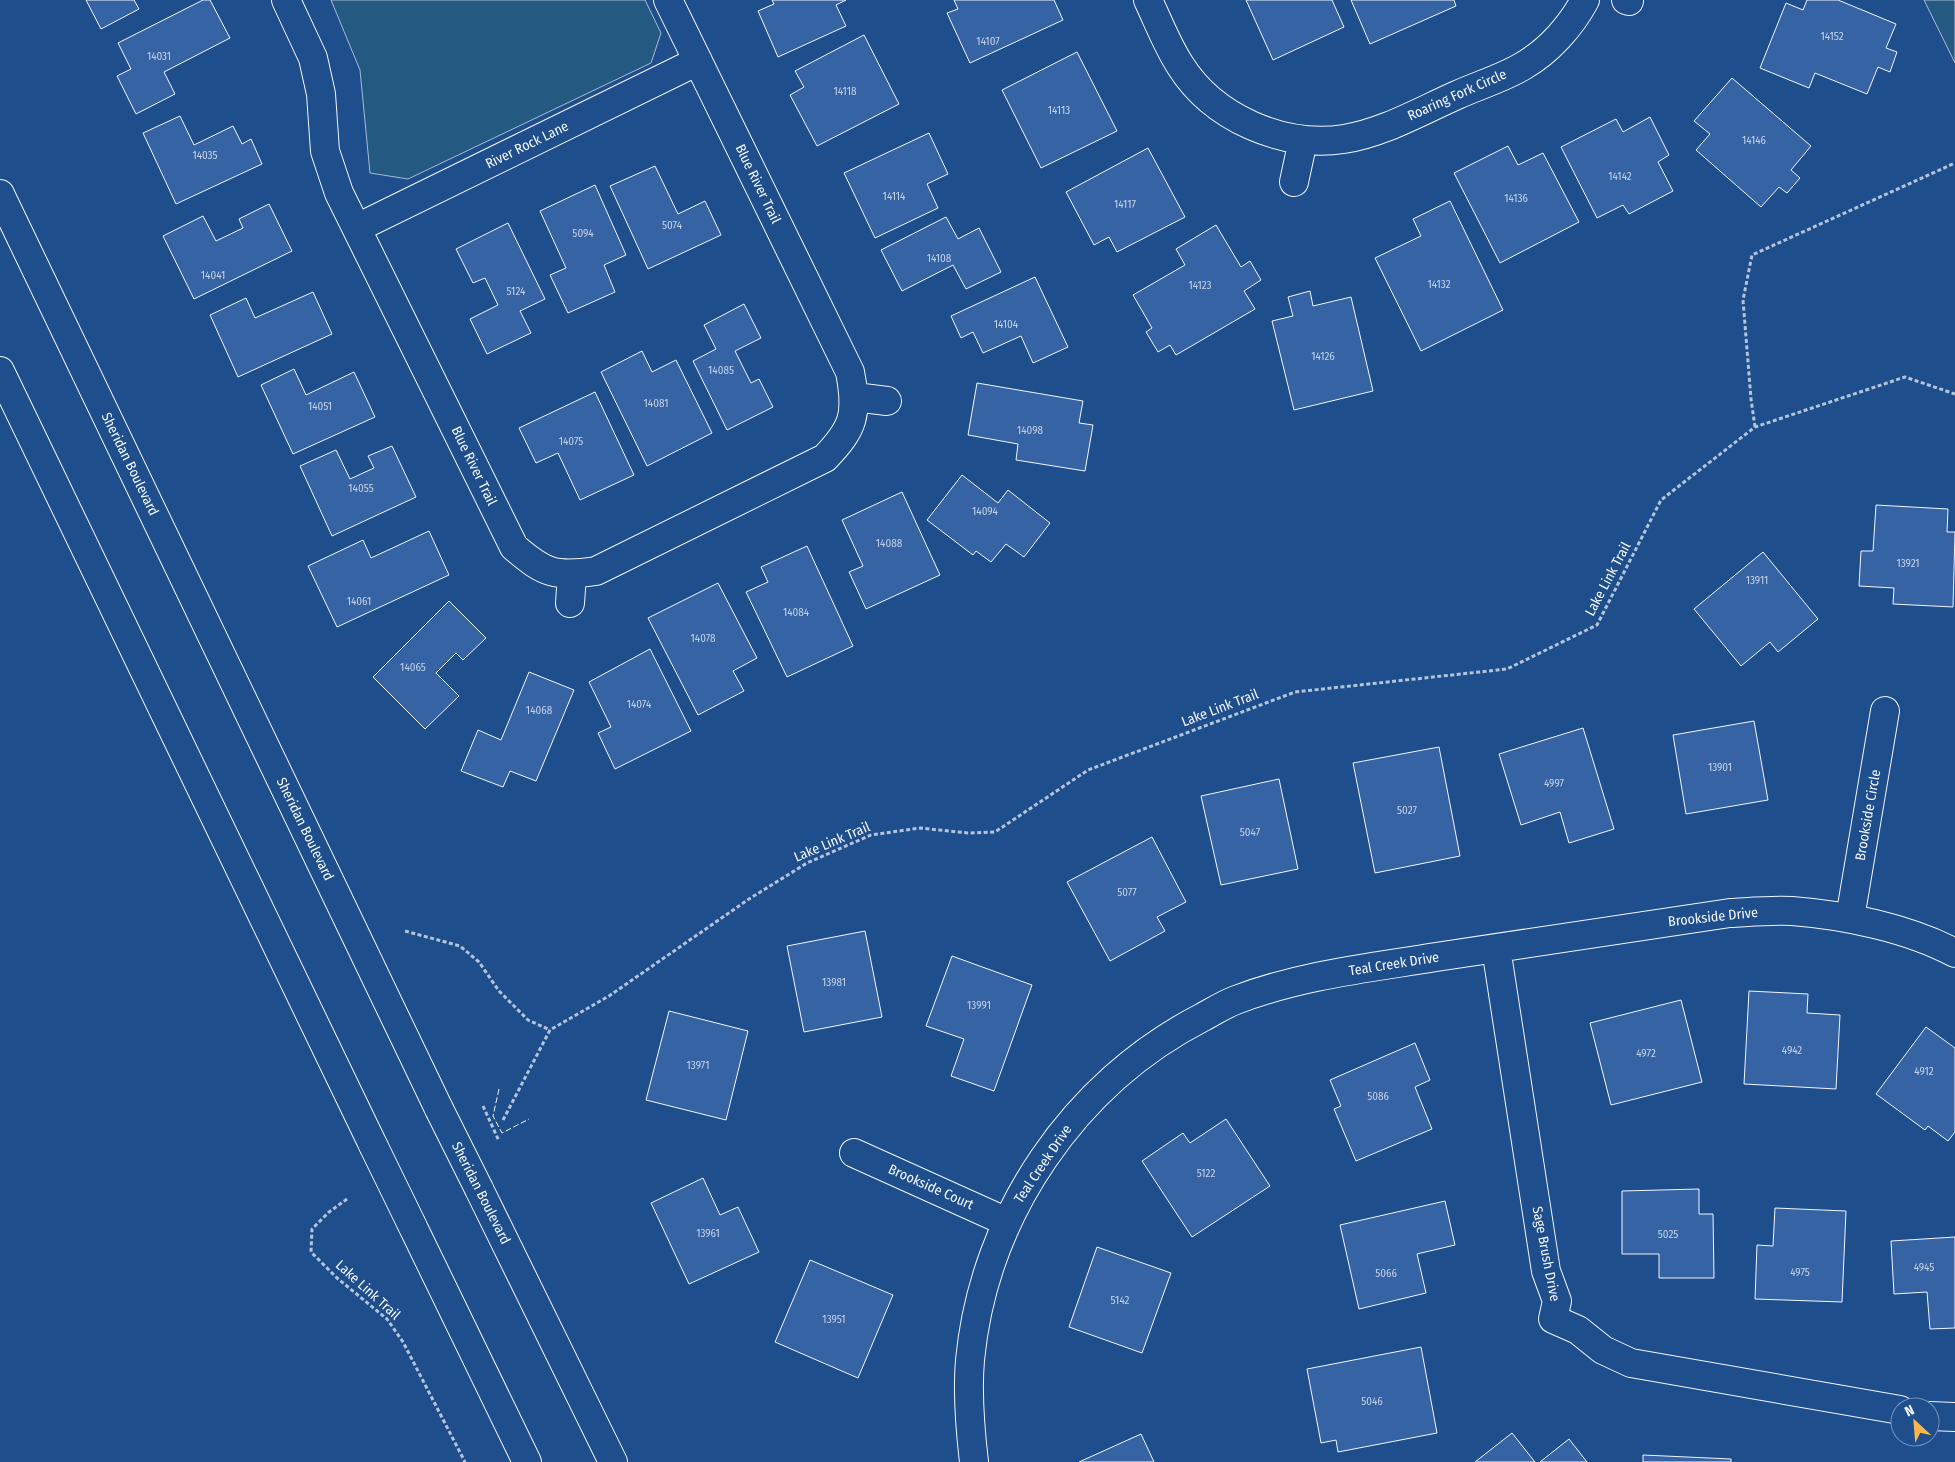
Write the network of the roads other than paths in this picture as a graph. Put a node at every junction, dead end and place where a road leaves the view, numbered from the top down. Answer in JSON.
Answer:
{"nodes":[{"id":1,"x":286,"y":0,"type":"edge"},
{"id":2,"x":668,"y":0,"type":"edge"},
{"id":3,"x":1148,"y":0,"type":"edge"},
{"id":4,"x":1584,"y":0,"type":"edge"},
{"id":5,"x":698,"y":61,"type":"junction"},
{"id":6,"x":1303,"y":140,"type":"junction"},
{"id":7,"x":1294,"y":182,"type":"dead end"},
{"id":8,"x":0,"y":194,"type":"edge"},
{"id":9,"x":357,"y":228,"type":"junction"},
{"id":10,"x":0,"y":371,"type":"edge"},
{"id":11,"x":855,"y":397,"type":"junction"},
{"id":12,"x":887,"y":401,"type":"dead end"},
{"id":13,"x":572,"y":575,"type":"junction"},
{"id":14,"x":570,"y":603,"type":"dead end"},
{"id":15,"x":1885,"y":711,"type":"dead end"},
{"id":16,"x":1850,"y":918,"type":"junction"},
{"id":17,"x":1496,"y":948,"type":"junction"},
{"id":18,"x":1955,"y":953,"type":"edge"},
{"id":19,"x":854,"y":1153,"type":"dead end"},
{"id":20,"x":1007,"y":1222,"type":"junction"},
{"id":21,"x":1890,"y":1408,"type":"edge"},
{"id":22,"x":1940,"y":1416,"type":"edge"},
{"id":23,"x":1955,"y":1417,"type":"edge"},
{"id":24,"x":527,"y":1462,"type":"edge"},
{"id":25,"x":613,"y":1462,"type":"edge"},
{"id":26,"x":974,"y":1462,"type":"edge"}],
"edges":[{"from":1,"to":9,"type":"street","name":"Blue River Trail"},
{"from":2,"to":5,"type":"street","name":"Blue River Trail"},
{"from":3,"to":6,"type":"street","name":"Roaring Fork Circle"},
{"from":4,"to":6,"type":"street","name":"Roaring Fork Circle"},
{"from":5,"to":9,"type":"street","name":"River Rock Lane"},
{"from":5,"to":11,"type":"street","name":"Blue River Trail"},
{"from":6,"to":7,"type":"street"},
{"from":8,"to":25,"type":"street","name":"Sheridan Boulevard","bridge":true},
{"from":9,"to":13,"type":"street","name":"Blue River Trail"},
{"from":10,"to":24,"type":"street","bridge":true},
{"from":11,"to":12,"type":"street"},
{"from":11,"to":13,"type":"street","name":"Blue River Trail"},
{"from":13,"to":14,"type":"street"},
{"from":15,"to":16,"type":"street","name":"Brookside Circle"},
{"from":16,"to":17,"type":"street","name":"Brookside Drive"},
{"from":16,"to":18,"type":"street","name":"Brookside Drive"},
{"from":17,"to":20,"type":"street","name":"Teal Creek Drive"},
{"from":17,"to":21,"type":"street","name":"Sage Brush Drive"},
{"from":19,"to":20,"type":"street","name":"Brookside Court"},
{"from":20,"to":26,"type":"street","name":"Teal Creek Drive"},
{"from":22,"to":23,"type":"street"}]}
